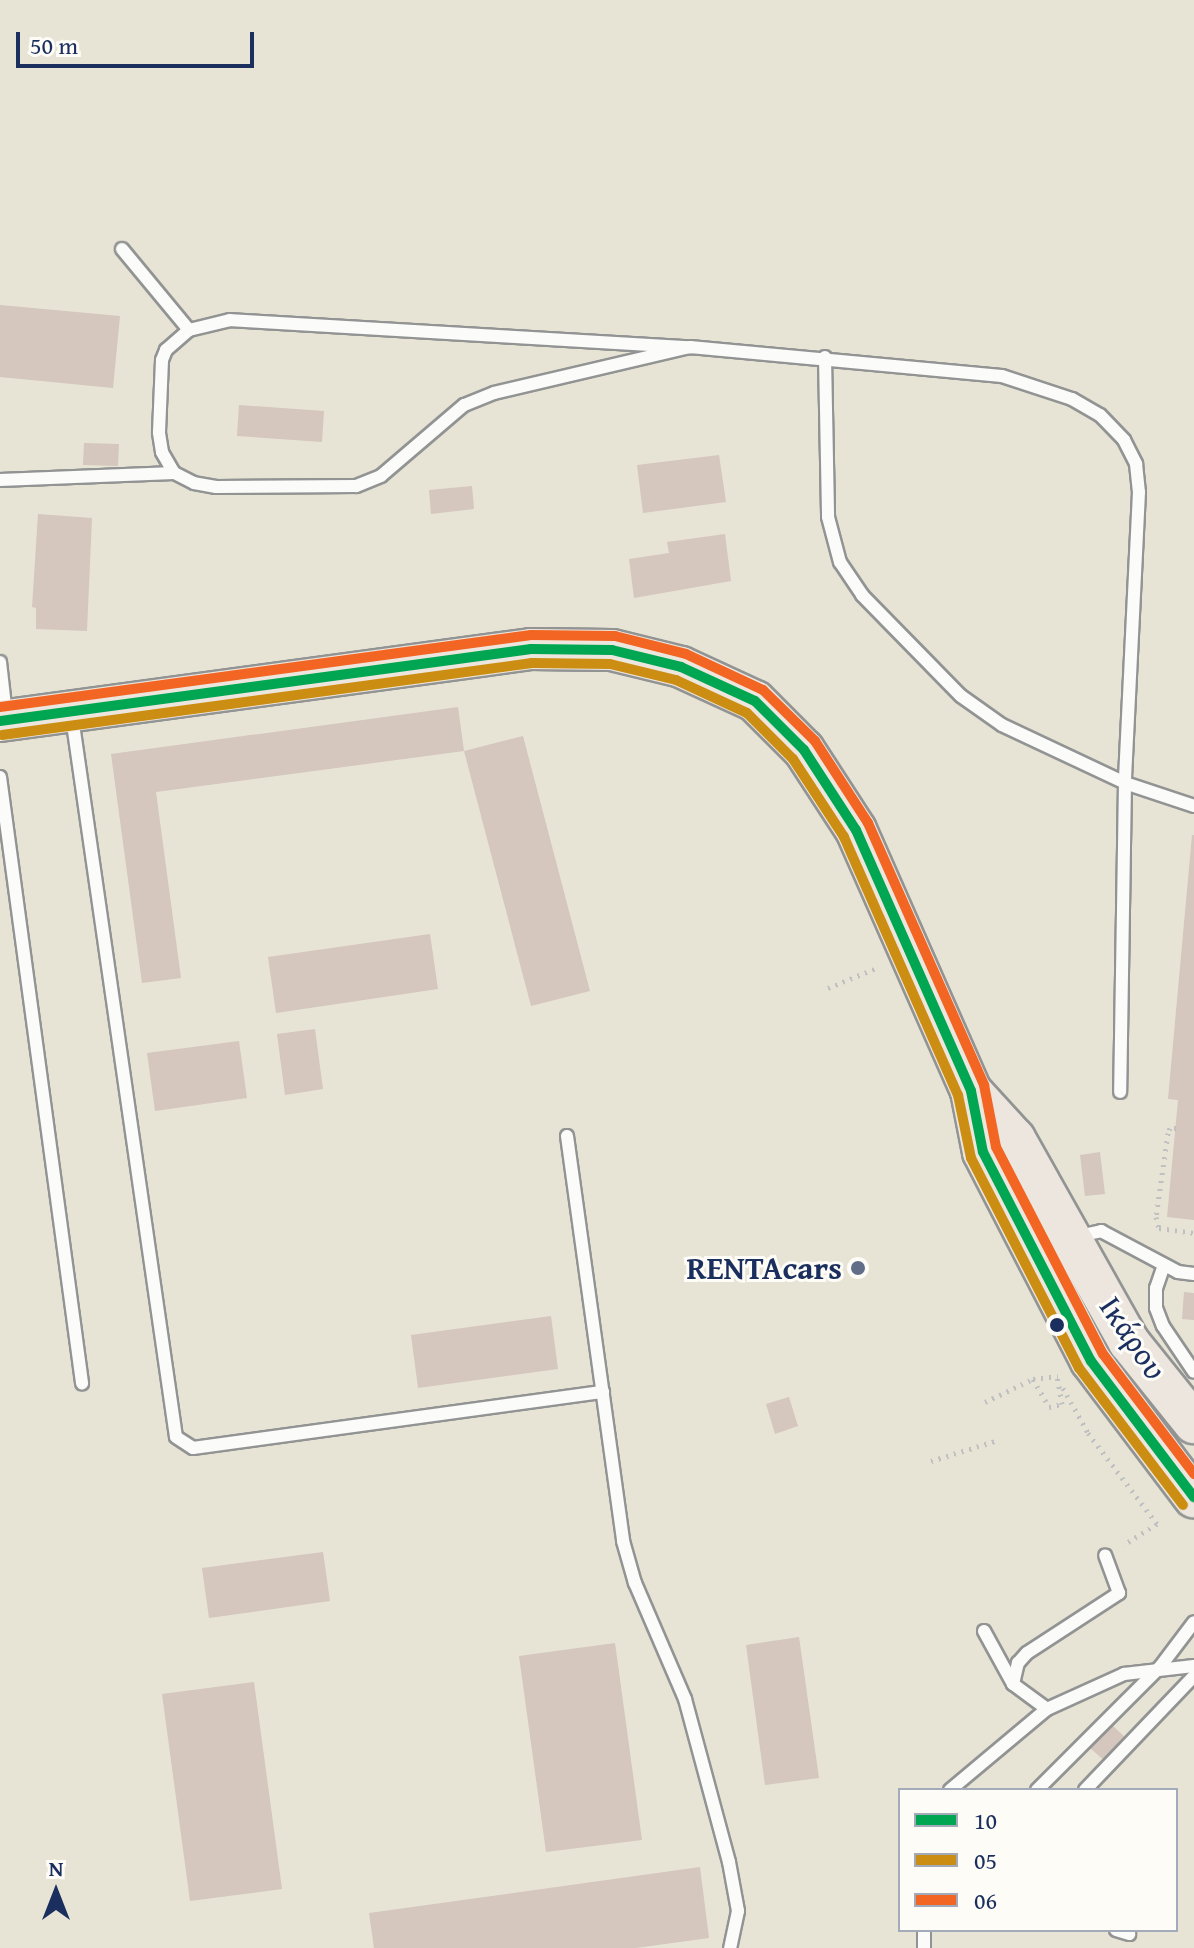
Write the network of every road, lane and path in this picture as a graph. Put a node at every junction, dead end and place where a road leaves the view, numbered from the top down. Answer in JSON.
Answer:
{"nodes":[{"id":1,"x":122,"y":249,"type":"dead end"},
{"id":2,"x":189,"y":330,"type":"junction"},
{"id":3,"x":690,"y":347,"type":"junction"},
{"id":4,"x":825,"y":357,"type":"junction"},
{"id":5,"x":174,"y":473,"type":"junction"},
{"id":6,"x":0,"y":480,"type":"edge"},
{"id":7,"x":0,"y":662,"type":"edge"},
{"id":8,"x":71,"y":710,"type":"junction"},
{"id":9,"x":3,"y":720,"type":"edge"},
{"id":10,"x":0,"y":777,"type":"edge"},
{"id":11,"x":1125,"y":783,"type":"junction"},
{"id":12,"x":1194,"y":806,"type":"edge"},
{"id":13,"x":911,"y":954,"type":"junction"},
{"id":14,"x":828,"y":988,"type":"dead end"},
{"id":15,"x":971,"y":1091,"type":"junction"},
{"id":16,"x":1120,"y":1092,"type":"dead end"},
{"id":17,"x":1176,"y":1128,"type":"dead end"},
{"id":18,"x":567,"y":1136,"type":"dead end"},
{"id":19,"x":1194,"y":1233,"type":"edge"},
{"id":20,"x":1071,"y":1238,"type":"junction"},
{"id":21,"x":1164,"y":1265,"type":"junction"},
{"id":22,"x":1194,"y":1274,"type":"edge"},
{"id":23,"x":1194,"y":1372,"type":"edge"},
{"id":24,"x":1057,"y":1376,"type":"junction"},
{"id":25,"x":1033,"y":1379,"type":"junction"},
{"id":26,"x":82,"y":1383,"type":"dead end"},
{"id":27,"x":603,"y":1392,"type":"junction"},
{"id":28,"x":985,"y":1402,"type":"dead end"},
{"id":29,"x":1194,"y":1423,"type":"edge"},
{"id":30,"x":998,"y":1440,"type":"dead end"},
{"id":31,"x":931,"y":1461,"type":"dead end"},
{"id":32,"x":1194,"y":1497,"type":"edge"},
{"id":33,"x":1105,"y":1555,"type":"joint"},
{"id":34,"x":1194,"y":1622,"type":"edge"},
{"id":35,"x":984,"y":1631,"type":"dead end"},
{"id":36,"x":1194,"y":1666,"type":"edge"},
{"id":37,"x":1160,"y":1667,"type":"junction"},
{"id":38,"x":1194,"y":1676,"type":"edge"},
{"id":39,"x":1013,"y":1684,"type":"junction"},
{"id":40,"x":1047,"y":1709,"type":"junction"},
{"id":41,"x":952,"y":1788,"type":"edge"},
{"id":42,"x":1039,"y":1788,"type":"edge"},
{"id":43,"x":1087,"y":1788,"type":"edge"},
{"id":44,"x":730,"y":1948,"type":"edge"}],
"edges":[{"from":1,"to":2,"type":"lane"},
{"from":2,"to":3,"type":"lane"},
{"from":2,"to":5,"type":"lane"},
{"from":3,"to":4,"type":"lane"},
{"from":3,"to":5,"type":"lane"},
{"from":4,"to":11,"type":"lane"},
{"from":4,"to":11,"type":"lane"},
{"from":5,"to":6,"type":"lane"},
{"from":7,"to":9,"type":"lane"},
{"from":8,"to":9,"type":"main road","name":"Ικάρου"},
{"from":8,"to":13,"type":"main road","name":"Ικάρου"},
{"from":8,"to":27,"type":"lane"},
{"from":10,"to":26,"type":"lane"},
{"from":11,"to":12,"type":"lane"},
{"from":11,"to":16,"type":"lane"},
{"from":13,"to":14,"type":"path"},
{"from":13,"to":15,"type":"main road","name":"Ικάρου"},
{"from":15,"to":20,"type":"main road","name":"Ικάρου"},
{"from":15,"to":32,"type":"main road","name":"Ικάρου"},
{"from":17,"to":19,"type":"path"},
{"from":18,"to":27,"type":"lane"},
{"from":20,"to":21,"type":"lane"},
{"from":20,"to":29,"type":"main road","name":"Ικάρου"},
{"from":21,"to":22,"type":"lane"},
{"from":21,"to":23,"type":"lane"},
{"from":24,"to":25,"type":"path"},
{"from":24,"to":25,"type":"path"},
{"from":24,"to":33,"type":"path"},
{"from":25,"to":28,"type":"path"},
{"from":27,"to":44,"type":"lane"},
{"from":30,"to":31,"type":"path"},
{"from":33,"to":39,"type":"lane"},
{"from":34,"to":37,"type":"lane"},
{"from":35,"to":39,"type":"lane"},
{"from":36,"to":37,"type":"lane"},
{"from":37,"to":40,"type":"lane"},
{"from":37,"to":42,"type":"lane"},
{"from":38,"to":43,"type":"lane"},
{"from":39,"to":40,"type":"lane"},
{"from":40,"to":41,"type":"lane"}]}
